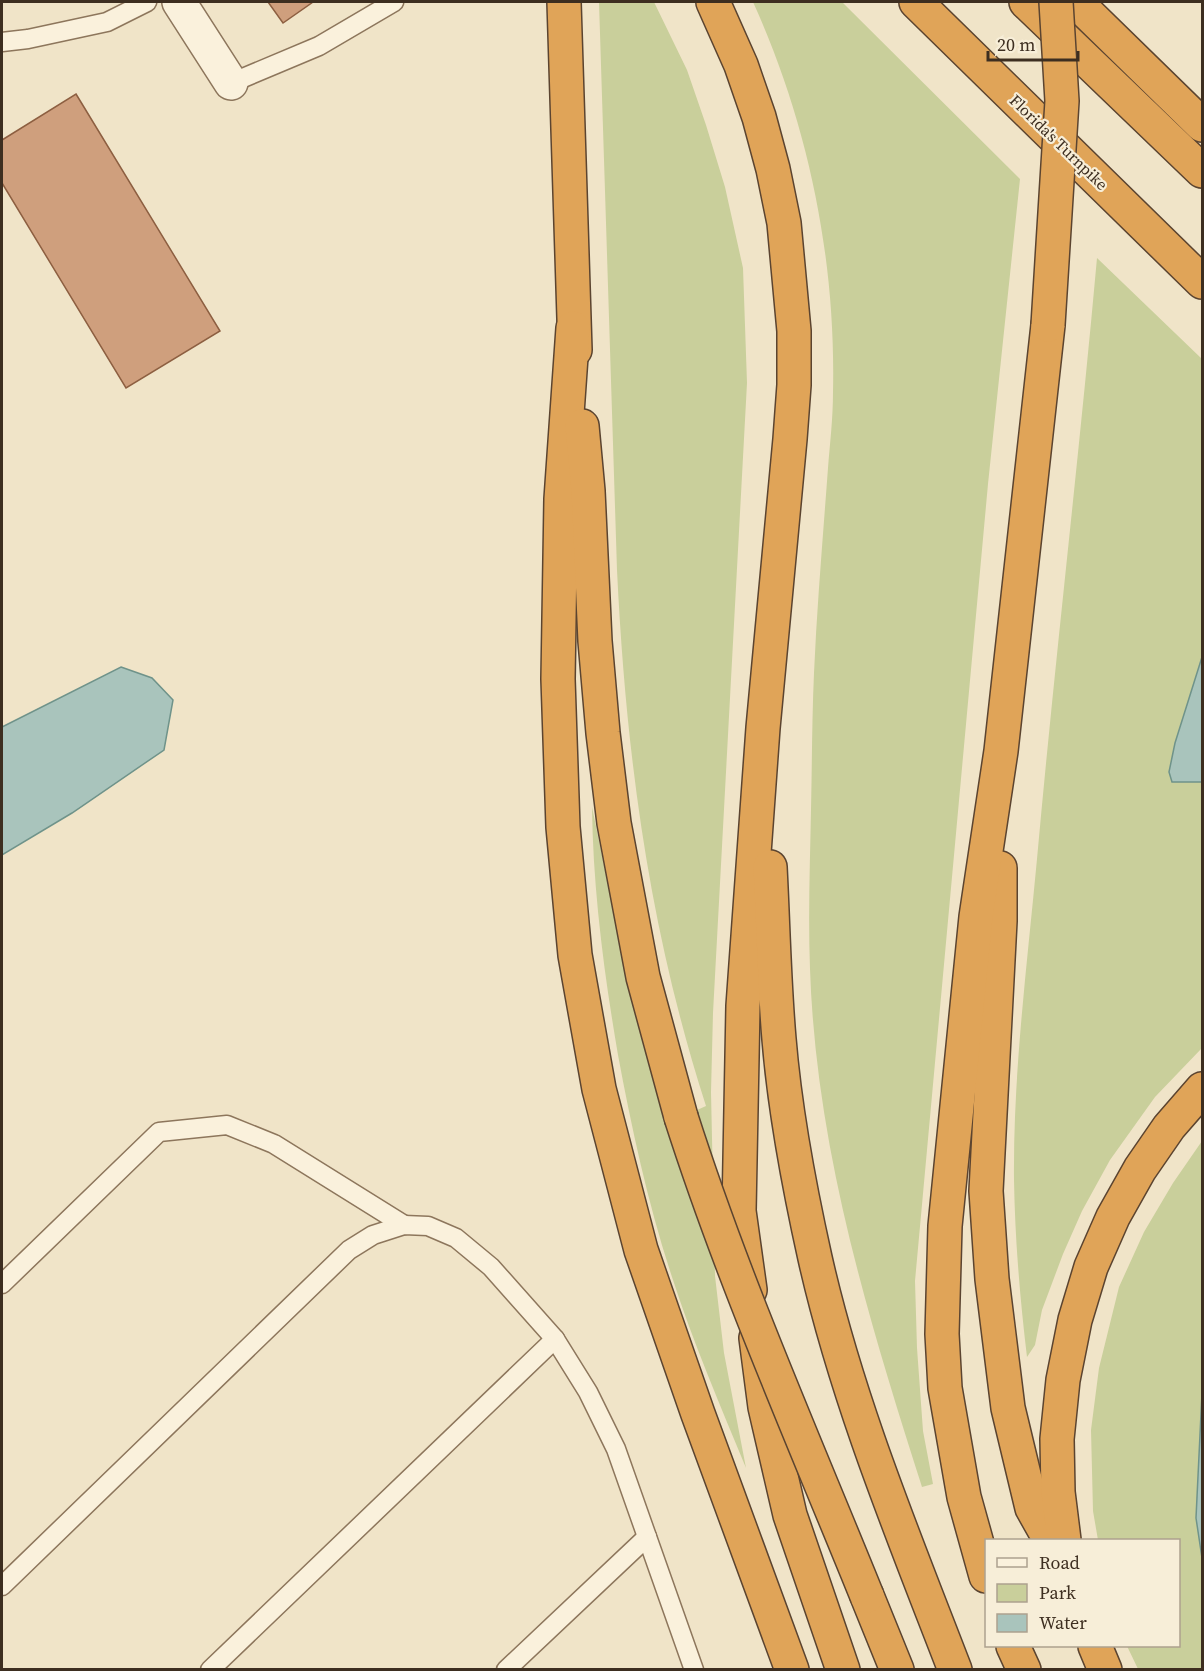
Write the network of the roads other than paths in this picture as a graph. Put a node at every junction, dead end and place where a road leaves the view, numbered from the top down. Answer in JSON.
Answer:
{"nodes":[{"id":1,"x":147,"y":2,"type":"edge"},
{"id":2,"x":180,"y":2,"type":"edge"},
{"id":3,"x":394,"y":2,"type":"edge"},
{"id":4,"x":564,"y":2,"type":"edge"},
{"id":5,"x":712,"y":2,"type":"edge"},
{"id":6,"x":916,"y":2,"type":"edge"},
{"id":7,"x":1026,"y":2,"type":"edge"},
{"id":8,"x":1056,"y":2,"type":"edge"},
{"id":9,"x":1076,"y":2,"type":"edge"},
{"id":10,"x":2,"y":42,"type":"edge"},
{"id":11,"x":231,"y":83,"type":"joint"},
{"id":12,"x":1203,"y":125,"type":"edge"},
{"id":13,"x":1203,"y":171,"type":"edge"},
{"id":14,"x":1203,"y":282,"type":"edge"},
{"id":15,"x":573,"y":328,"type":"junction"},
{"id":16,"x":763,"y":728,"type":"junction"},
{"id":17,"x":1001,"y":751,"type":"junction"},
{"id":18,"x":1203,"y":1089,"type":"edge"},
{"id":19,"x":404,"y":1225,"type":"junction"},
{"id":20,"x":2,"y":1284,"type":"edge"},
{"id":21,"x":555,"y":1339,"type":"junction"},
{"id":22,"x":646,"y":1537,"type":"junction"},
{"id":23,"x":1049,"y":1539,"type":"edge"},
{"id":24,"x":1064,"y":1539,"type":"edge"},
{"id":25,"x":985,"y":1571,"type":"edge"},
{"id":26,"x":2,"y":1586,"type":"edge"},
{"id":27,"x":1013,"y":1647,"type":"edge"},
{"id":28,"x":1095,"y":1647,"type":"edge"},
{"id":29,"x":210,"y":1670,"type":"edge"},
{"id":30,"x":506,"y":1670,"type":"edge"},
{"id":31,"x":694,"y":1670,"type":"edge"},
{"id":32,"x":792,"y":1670,"type":"edge"},
{"id":33,"x":843,"y":1670,"type":"edge"},
{"id":34,"x":897,"y":1670,"type":"edge"},
{"id":35,"x":955,"y":1670,"type":"edge"},
{"id":36,"x":1024,"y":1670,"type":"edge"},
{"id":37,"x":1105,"y":1670,"type":"edge"}],
"edges":[{"from":1,"to":10,"type":"lane"},
{"from":2,"to":11,"type":"street"},
{"from":3,"to":11,"type":"lane"},
{"from":4,"to":15,"type":"highway"},
{"from":5,"to":16,"type":"highway"},
{"from":6,"to":14,"type":"highway","name":"Florida's Turnpike"},
{"from":7,"to":13,"type":"highway"},
{"from":8,"to":17,"type":"highway","bridge":true},
{"from":9,"to":12,"type":"highway"},
{"from":15,"to":32,"type":"highway"},
{"from":15,"to":34,"type":"highway","bridge":true},
{"from":16,"to":33,"type":"highway"},
{"from":16,"to":35,"type":"highway"},
{"from":17,"to":23,"type":"highway"},
{"from":17,"to":25,"type":"highway"},
{"from":18,"to":24,"type":"highway"},
{"from":19,"to":20,"type":"lane"},
{"from":19,"to":21,"type":"lane"},
{"from":19,"to":26,"type":"lane"},
{"from":21,"to":22,"type":"lane"},
{"from":21,"to":29,"type":"lane"},
{"from":22,"to":30,"type":"lane"},
{"from":22,"to":31,"type":"lane"},
{"from":27,"to":36,"type":"highway"},
{"from":28,"to":37,"type":"highway"}]}
